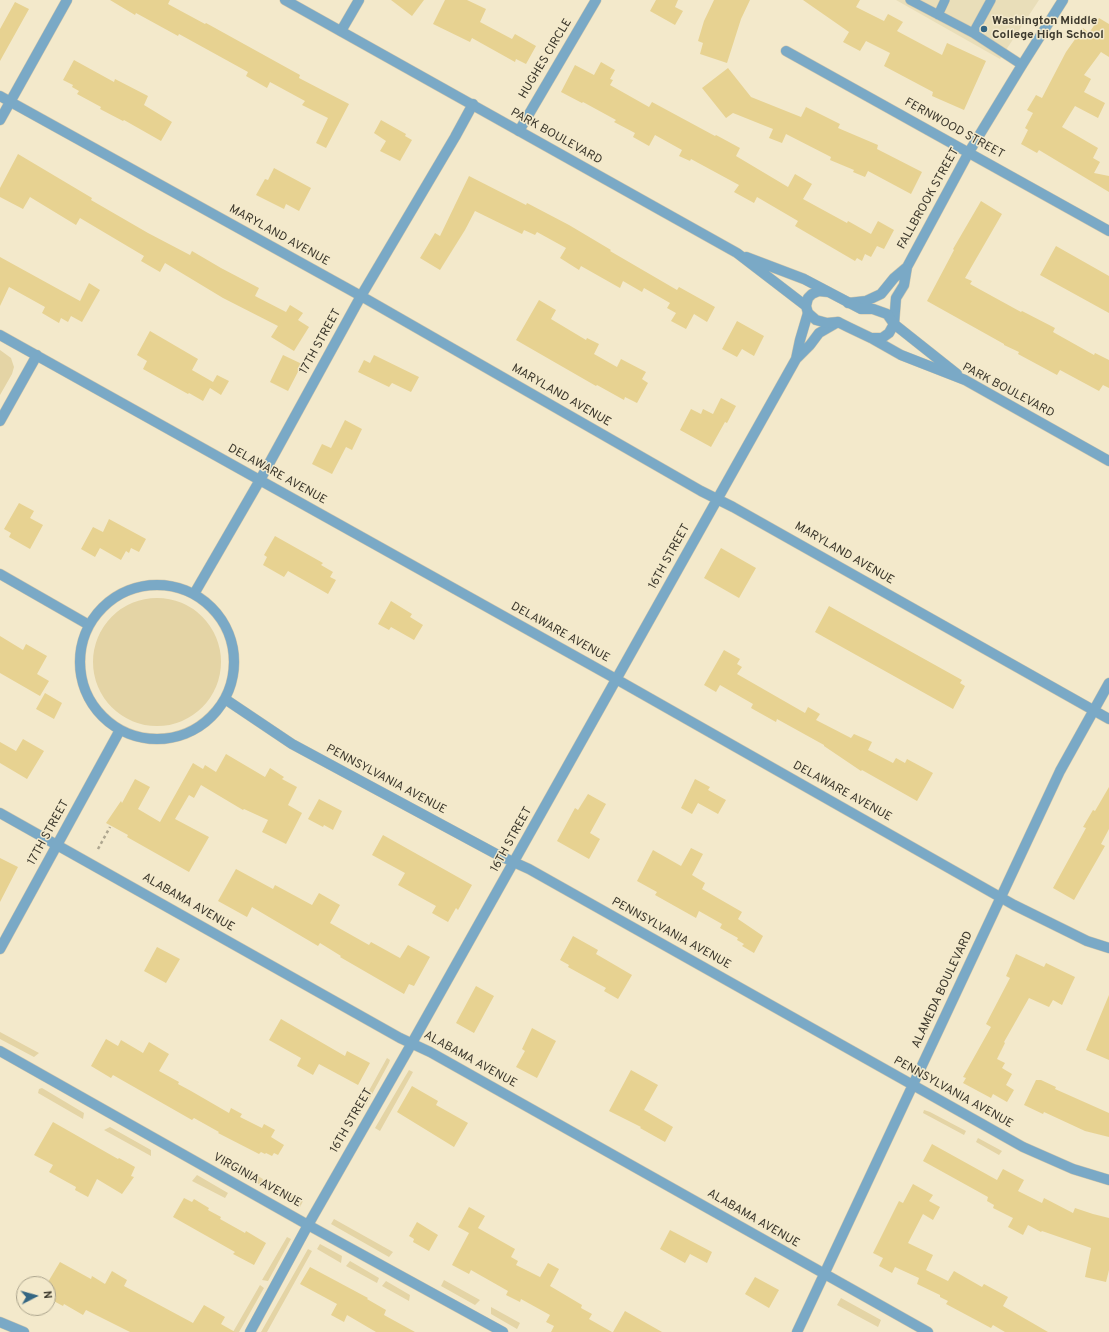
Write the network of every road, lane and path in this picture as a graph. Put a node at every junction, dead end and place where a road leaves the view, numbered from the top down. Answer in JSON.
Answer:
{"nodes":[{"id":1,"x":68,"y":0,"type":"edge"},
{"id":2,"x":285,"y":0,"type":"edge"},
{"id":3,"x":359,"y":0,"type":"edge"},
{"id":4,"x":596,"y":0,"type":"edge"},
{"id":5,"x":910,"y":0,"type":"edge"},
{"id":6,"x":945,"y":0,"type":"edge"},
{"id":7,"x":990,"y":0,"type":"edge"},
{"id":8,"x":1063,"y":0,"type":"edge"},
{"id":9,"x":938,"y":15,"type":"junction"},
{"id":10,"x":341,"y":31,"type":"junction"},
{"id":11,"x":973,"y":33,"type":"junction"},
{"id":12,"x":786,"y":51,"type":"dead end"},
{"id":13,"x":1022,"y":65,"type":"junction"},
{"id":14,"x":0,"y":96,"type":"edge"},
{"id":15,"x":10,"y":102,"type":"junction"},
{"id":16,"x":473,"y":104,"type":"junction"},
{"id":17,"x":0,"y":120,"type":"edge"},
{"id":18,"x":519,"y":131,"type":"junction"},
{"id":19,"x":969,"y":152,"type":"junction"},
{"id":20,"x":1109,"y":230,"type":"edge"},
{"id":21,"x":737,"y":253,"type":"junction"},
{"id":22,"x":907,"y":267,"type":"junction"},
{"id":23,"x":828,"y":292,"type":"junction"},
{"id":24,"x":361,"y":296,"type":"junction"},
{"id":25,"x":848,"y":303,"type":"junction"},
{"id":26,"x":807,"y":310,"type":"junction"},
{"id":27,"x":838,"y":322,"type":"junction"},
{"id":28,"x":894,"y":324,"type":"junction"},
{"id":29,"x":0,"y":335,"type":"edge"},
{"id":30,"x":871,"y":338,"type":"junction"},
{"id":31,"x":37,"y":355,"type":"junction"},
{"id":32,"x":796,"y":359,"type":"junction"},
{"id":33,"x":965,"y":380,"type":"junction"},
{"id":34,"x":0,"y":421,"type":"edge"},
{"id":35,"x":1109,"y":461,"type":"edge"},
{"id":36,"x":260,"y":480,"type":"junction"},
{"id":37,"x":718,"y":498,"type":"junction"},
{"id":38,"x":0,"y":574,"type":"edge"},
{"id":39,"x":194,"y":594,"type":"junction"},
{"id":40,"x":89,"y":625,"type":"junction"},
{"id":41,"x":616,"y":679,"type":"junction"},
{"id":42,"x":1109,"y":683,"type":"edge"},
{"id":43,"x":225,"y":700,"type":"junction"},
{"id":44,"x":1093,"y":711,"type":"junction"},
{"id":45,"x":1109,"y":719,"type":"edge"},
{"id":46,"x":120,"y":730,"type":"junction"},
{"id":47,"x":0,"y":813,"type":"edge"},
{"id":48,"x":110,"y":827,"type":"dead end"},
{"id":49,"x":58,"y":845,"type":"junction"},
{"id":50,"x":98,"y":849,"type":"dead end"},
{"id":51,"x":514,"y":862,"type":"junction"},
{"id":52,"x":1001,"y":896,"type":"junction"},
{"id":53,"x":1109,"y":948,"type":"edge"},
{"id":54,"x":0,"y":949,"type":"edge"},
{"id":55,"x":412,"y":1043,"type":"junction"},
{"id":56,"x":0,"y":1051,"type":"edge"},
{"id":57,"x":913,"y":1086,"type":"junction"},
{"id":58,"x":1109,"y":1180,"type":"edge"},
{"id":59,"x":308,"y":1225,"type":"junction"},
{"id":60,"x":824,"y":1275,"type":"junction"},
{"id":61,"x":0,"y":1322,"type":"edge"},
{"id":62,"x":24,"y":1332,"type":"edge"},
{"id":63,"x":250,"y":1332,"type":"edge"},
{"id":64,"x":503,"y":1332,"type":"edge"},
{"id":65,"x":797,"y":1332,"type":"edge"},
{"id":66,"x":928,"y":1332,"type":"edge"}],
"edges":[{"from":1,"to":15,"type":"street"},
{"from":2,"to":10,"type":"street","name":"PARK BOULEVARD"},
{"from":3,"to":10,"type":"street"},
{"from":4,"to":18,"type":"street","name":"HUGHES CIRCLE"},
{"from":5,"to":9,"type":"lane"},
{"from":6,"to":9,"type":"lane"},
{"from":7,"to":11,"type":"lane"},
{"from":8,"to":13,"type":"street","name":"FALLBROOK STREET"},
{"from":9,"to":11,"type":"lane"},
{"from":10,"to":16,"type":"street","name":"PARK BOULEVARD"},
{"from":11,"to":13,"type":"lane"},
{"from":12,"to":19,"type":"street","name":"FERNWOOD STREET"},
{"from":13,"to":19,"type":"street","name":"FALLBROOK STREET"},
{"from":14,"to":15,"type":"street","name":"MARYLAND AVENUE"},
{"from":15,"to":17,"type":"street"},
{"from":15,"to":24,"type":"street","name":"MARYLAND AVENUE"},
{"from":16,"to":18,"type":"street","name":"PARK BOULEVARD"},
{"from":16,"to":24,"type":"street","name":"17TH STREET"},
{"from":18,"to":21,"type":"street","name":"PARK BOULEVARD"},
{"from":19,"to":20,"type":"street","name":"FERNWOOD STREET"},
{"from":19,"to":22,"type":"street","name":"FALLBROOK STREET"},
{"from":21,"to":23,"type":"street"},
{"from":21,"to":26,"type":"street","name":"PARK BOULEVARD"},
{"from":22,"to":25,"type":"street"},
{"from":22,"to":28,"type":"street"},
{"from":23,"to":25,"type":"street"},
{"from":23,"to":26,"type":"street"},
{"from":24,"to":36,"type":"street","name":"17TH STREET"},
{"from":24,"to":37,"type":"street","name":"MARYLAND AVENUE"},
{"from":25,"to":28,"type":"street"},
{"from":26,"to":27,"type":"street","name":"PARK BOULEVARD"},
{"from":26,"to":32,"type":"street"},
{"from":27,"to":30,"type":"street","name":"PARK BOULEVARD"},
{"from":27,"to":32,"type":"street"},
{"from":28,"to":30,"type":"street"},
{"from":28,"to":33,"type":"street"},
{"from":29,"to":31,"type":"street","name":"DELAWARE AVENUE"},
{"from":30,"to":33,"type":"street","name":"PARK BOULEVARD"},
{"from":31,"to":34,"type":"street"},
{"from":31,"to":36,"type":"street","name":"DELAWARE AVENUE"},
{"from":32,"to":37,"type":"street","name":"16TH STREET"},
{"from":33,"to":35,"type":"street","name":"PARK BOULEVARD"},
{"from":36,"to":39,"type":"street","name":"17TH STREET"},
{"from":36,"to":41,"type":"street","name":"DELAWARE AVENUE"},
{"from":37,"to":41,"type":"street","name":"16TH STREET"},
{"from":37,"to":44,"type":"street","name":"MARYLAND AVENUE"},
{"from":38,"to":40,"type":"street"},
{"from":39,"to":40,"type":"street"},
{"from":39,"to":43,"type":"street"},
{"from":40,"to":46,"type":"street"},
{"from":41,"to":51,"type":"street","name":"16TH STREET"},
{"from":41,"to":52,"type":"street","name":"DELAWARE AVENUE"},
{"from":42,"to":44,"type":"street","name":"ALAMEDA BOULEVARD"},
{"from":43,"to":46,"type":"street"},
{"from":43,"to":51,"type":"street","name":"PENNSYLVANIA AVENUE"},
{"from":44,"to":45,"type":"street","name":"MARYLAND AVENUE"},
{"from":44,"to":52,"type":"street","name":"ALAMEDA BOULEVARD"},
{"from":46,"to":49,"type":"street","name":"17TH STREET"},
{"from":47,"to":49,"type":"street","name":"ALABAMA AVENUE"},
{"from":48,"to":50,"type":"path"},
{"from":49,"to":54,"type":"street","name":"17TH STREET"},
{"from":49,"to":55,"type":"street","name":"ALABAMA AVENUE"},
{"from":51,"to":55,"type":"street","name":"16TH STREET"},
{"from":51,"to":57,"type":"street","name":"PENNSYLVANIA AVENUE"},
{"from":52,"to":53,"type":"street","name":"DELAWARE AVENUE"},
{"from":52,"to":57,"type":"street","name":"ALAMEDA BOULEVARD"},
{"from":55,"to":59,"type":"street","name":"16TH STREET"},
{"from":55,"to":60,"type":"street","name":"ALABAMA AVENUE"},
{"from":56,"to":59,"type":"street","name":"VIRGINIA AVENUE"},
{"from":57,"to":58,"type":"street","name":"PENNSYLVANIA AVENUE"},
{"from":57,"to":60,"type":"street","name":"ALAMEDA BOULEVARD"},
{"from":59,"to":63,"type":"street","name":"16TH STREET"},
{"from":59,"to":64,"type":"street","name":"VIRGINIA AVENUE"},
{"from":60,"to":65,"type":"street","name":"ALAMEDA BOULEVARD"},
{"from":60,"to":66,"type":"street","name":"ALABAMA AVENUE"},
{"from":61,"to":62,"type":"street"}]}
